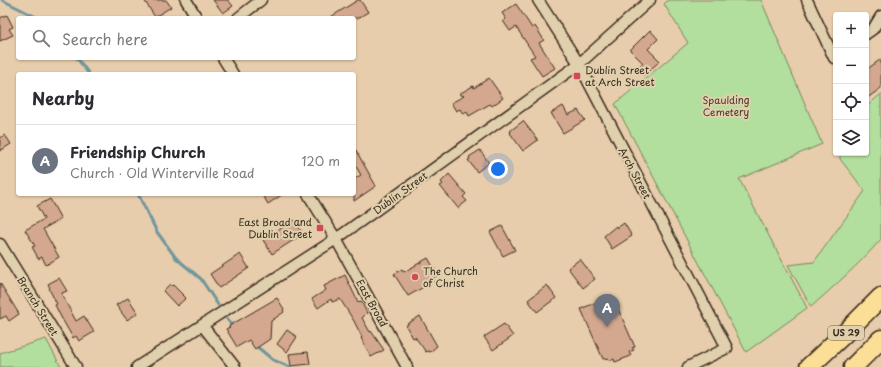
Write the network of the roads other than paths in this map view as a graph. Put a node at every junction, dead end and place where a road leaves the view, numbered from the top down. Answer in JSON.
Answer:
{"nodes":[{"id":1,"x":186,"y":0,"type":"edge"},
{"id":2,"x":261,"y":0,"type":"edge"},
{"id":3,"x":538,"y":0,"type":"edge"},
{"id":4,"x":650,"y":0,"type":"edge"},
{"id":5,"x":807,"y":0,"type":"edge"},
{"id":6,"x":196,"y":16,"type":"edge"},
{"id":7,"x":241,"y":16,"type":"edge"},
{"id":8,"x":881,"y":16,"type":"edge"},
{"id":9,"x":869,"y":32,"type":"edge"},
{"id":10,"x":833,"y":56,"type":"edge"},
{"id":11,"x":224,"y":60,"type":"edge"},
{"id":12,"x":579,"y":64,"type":"junction"},
{"id":13,"x":232,"y":72,"type":"edge"},
{"id":14,"x":309,"y":196,"type":"edge"},
{"id":15,"x":336,"y":239,"type":"junction"},
{"id":16,"x":0,"y":244,"type":"edge"},
{"id":17,"x":881,"y":296,"type":"edge"},
{"id":18,"x":202,"y":325,"type":"junction"},
{"id":19,"x":881,"y":339,"type":"edge"},
{"id":20,"x":76,"y":367,"type":"edge"},
{"id":21,"x":137,"y":367,"type":"edge"},
{"id":22,"x":235,"y":367,"type":"edge"},
{"id":23,"x":407,"y":367,"type":"edge"},
{"id":24,"x":688,"y":367,"type":"edge"},
{"id":25,"x":809,"y":367,"type":"edge"},
{"id":26,"x":853,"y":367,"type":"edge"}],
"edges":[{"from":1,"to":6,"type":"street"},
{"from":2,"to":7,"type":"street"},
{"from":3,"to":12,"type":"street","name":"Arch Street"},
{"from":4,"to":12,"type":"street","name":"Dublin Street"},
{"from":5,"to":10,"type":"street"},
{"from":8,"to":9,"type":"street"},
{"from":11,"to":13,"type":"street"},
{"from":12,"to":15,"type":"street","name":"Dublin Street"},
{"from":12,"to":24,"type":"street","name":"Arch Street"},
{"from":14,"to":15,"type":"street","name":"East Broad"},
{"from":15,"to":18,"type":"street","name":"Dublin Street"},
{"from":15,"to":23,"type":"street","name":"East Broad"},
{"from":16,"to":20,"type":"street","name":"Branch Street"},
{"from":17,"to":25,"type":"highway","number":"US 29"},
{"from":18,"to":21,"type":"street","name":"Dublin Street"},
{"from":18,"to":22,"type":"street"},
{"from":19,"to":26,"type":"highway","number":"US 29"}]}
